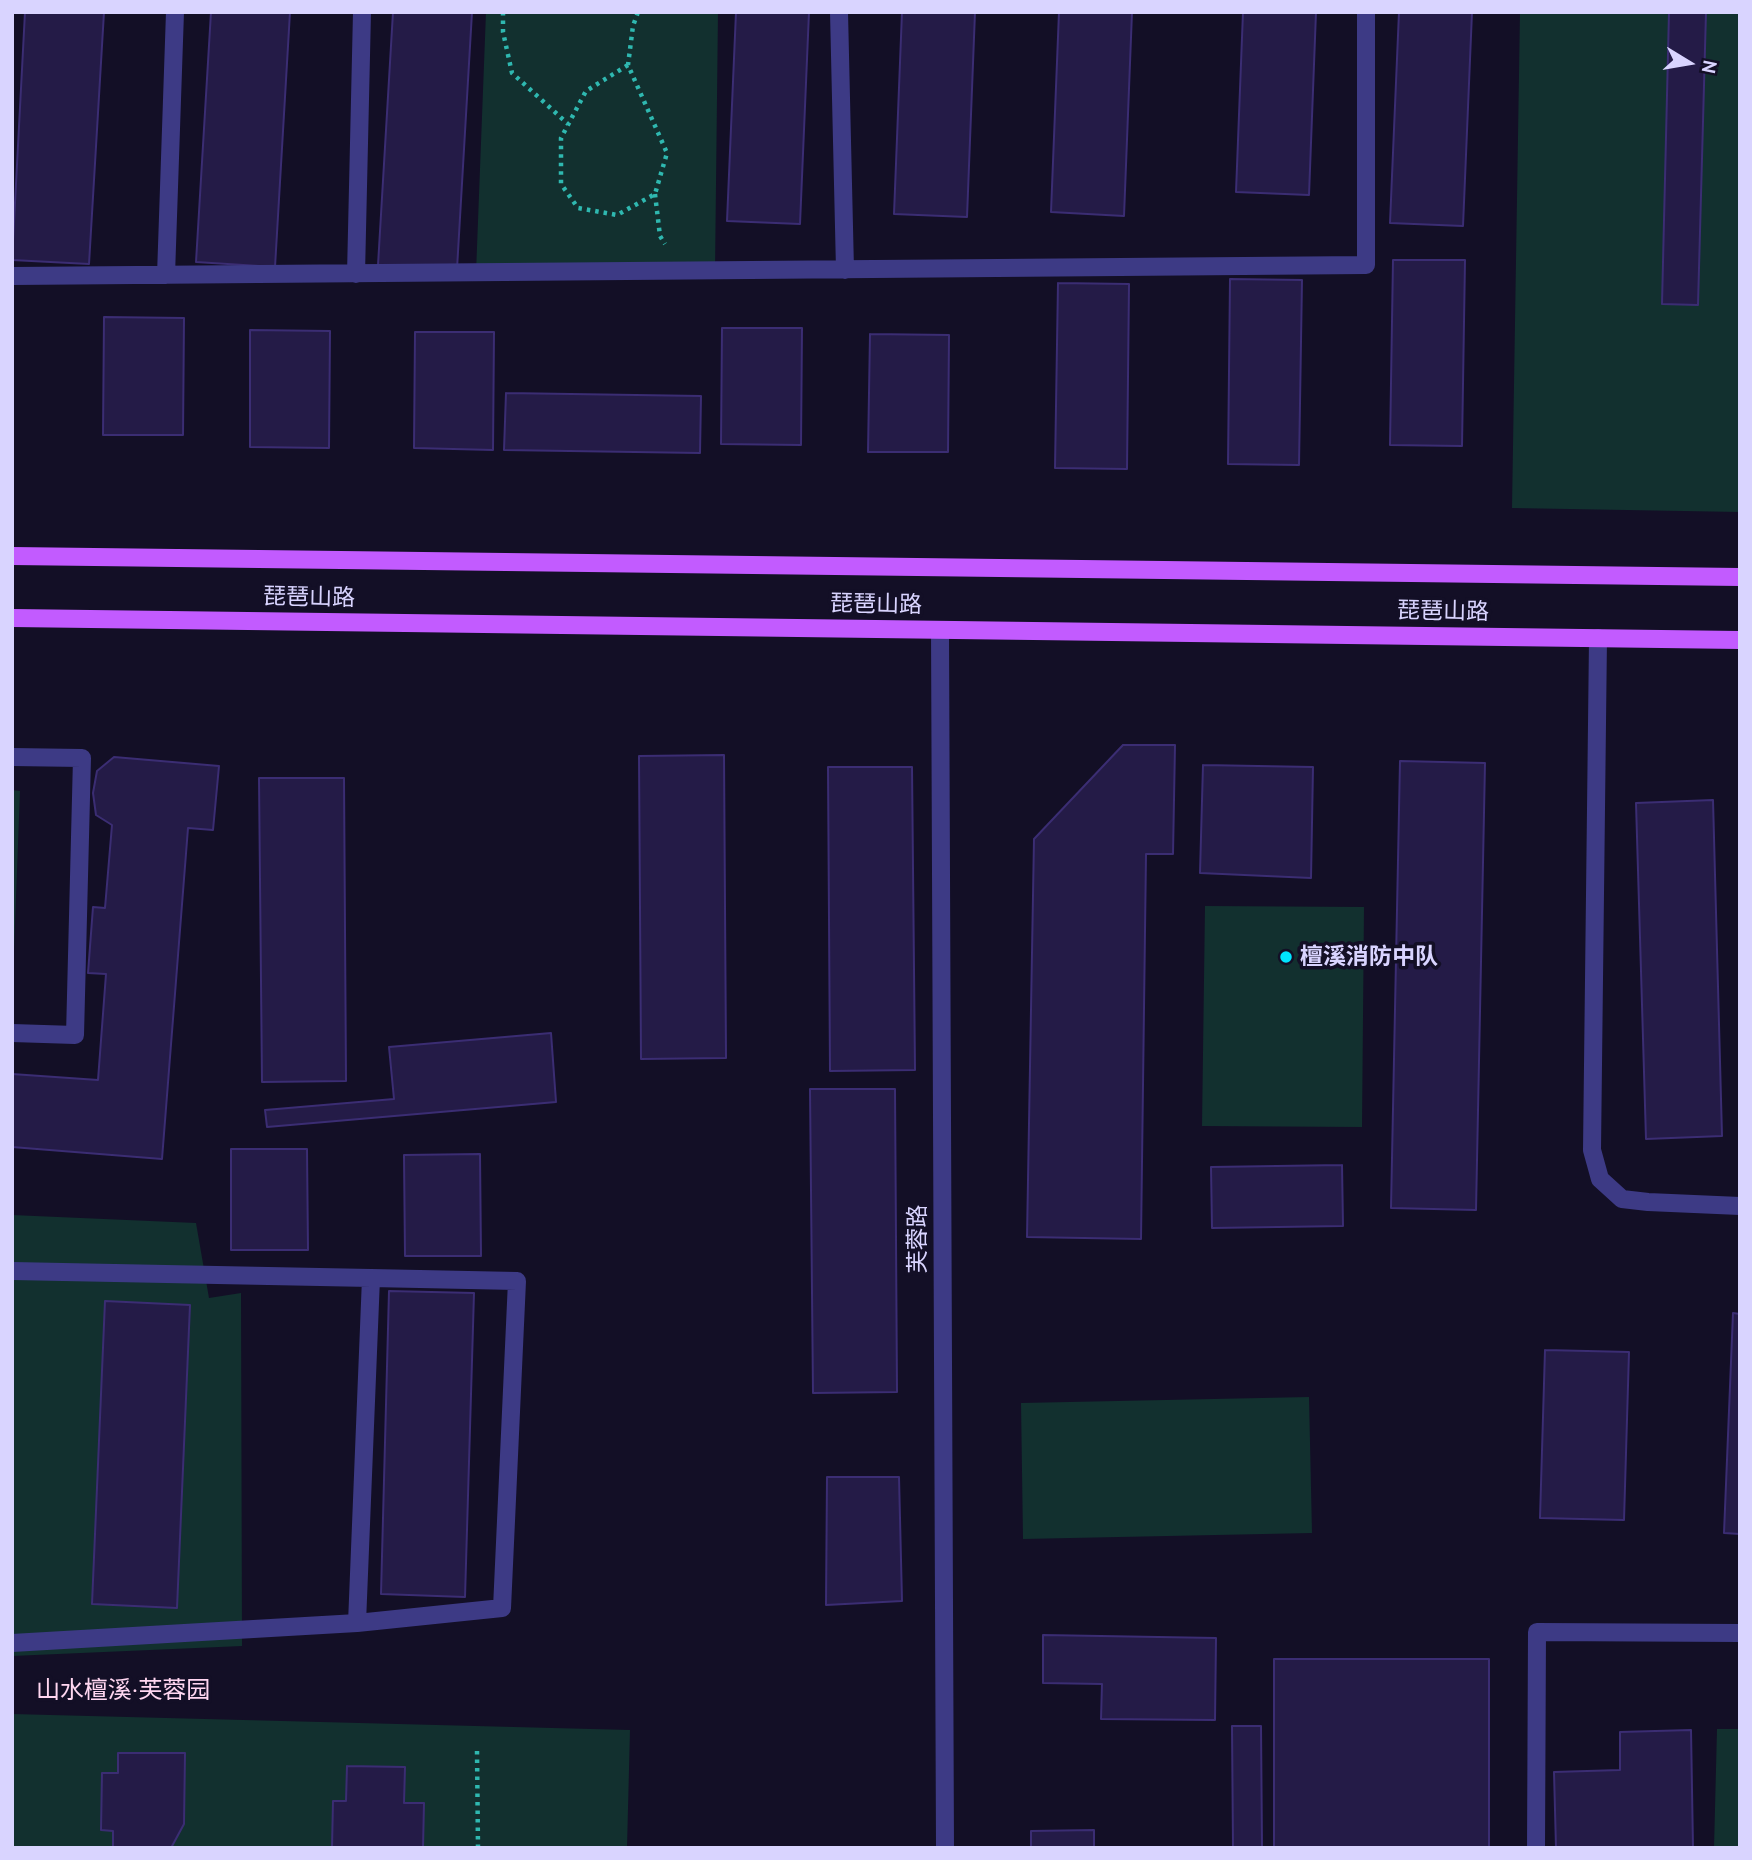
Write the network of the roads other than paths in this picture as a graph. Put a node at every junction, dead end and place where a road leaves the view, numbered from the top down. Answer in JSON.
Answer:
{"nodes":[{"id":1,"x":175,"y":12,"type":"edge"},
{"id":2,"x":362,"y":12,"type":"edge"},
{"id":3,"x":839,"y":12,"type":"edge"},
{"id":4,"x":1366,"y":12,"type":"edge"},
{"id":5,"x":845,"y":270,"type":"junction"},
{"id":6,"x":356,"y":274,"type":"junction"},
{"id":7,"x":166,"y":275,"type":"junction"},
{"id":8,"x":12,"y":276,"type":"edge"},
{"id":9,"x":12,"y":556,"type":"edge"},
{"id":10,"x":1740,"y":577,"type":"edge"},
{"id":11,"x":12,"y":618,"type":"edge"},
{"id":12,"x":940,"y":630,"type":"junction"},
{"id":13,"x":1598,"y":638,"type":"junction"},
{"id":14,"x":1740,"y":640,"type":"edge"},
{"id":15,"x":12,"y":757,"type":"edge"},
{"id":16,"x":12,"y":1034,"type":"edge"},
{"id":17,"x":1740,"y":1206,"type":"edge"},
{"id":18,"x":12,"y":1271,"type":"edge"},
{"id":19,"x":370,"y":1278,"type":"junction"},
{"id":20,"x":357,"y":1623,"type":"junction"},
{"id":21,"x":1740,"y":1633,"type":"edge"},
{"id":22,"x":12,"y":1643,"type":"edge"},
{"id":23,"x":945,"y":1848,"type":"edge"},
{"id":24,"x":1536,"y":1848,"type":"edge"}],
"edges":[{"from":1,"to":7,"type":"street"},
{"from":2,"to":6,"type":"street"},
{"from":3,"to":5,"type":"street"},
{"from":4,"to":5,"type":"street"},
{"from":5,"to":6,"type":"street"},
{"from":6,"to":7,"type":"street"},
{"from":7,"to":8,"type":"street"},
{"from":9,"to":10,"type":"main road","name":"琵琶山路"},
{"from":11,"to":12,"type":"main road","name":"琵琶山路"},
{"from":12,"to":13,"type":"main road","name":"琵琶山路"},
{"from":12,"to":23,"type":"street","name":"芙蓉路"},
{"from":13,"to":14,"type":"main road","name":"琵琶山路"},
{"from":13,"to":17,"type":"street"},
{"from":15,"to":16,"type":"street"},
{"from":18,"to":19,"type":"street"},
{"from":19,"to":20,"type":"street"},
{"from":19,"to":20,"type":"street"},
{"from":20,"to":22,"type":"street"},
{"from":21,"to":24,"type":"street"}]}
